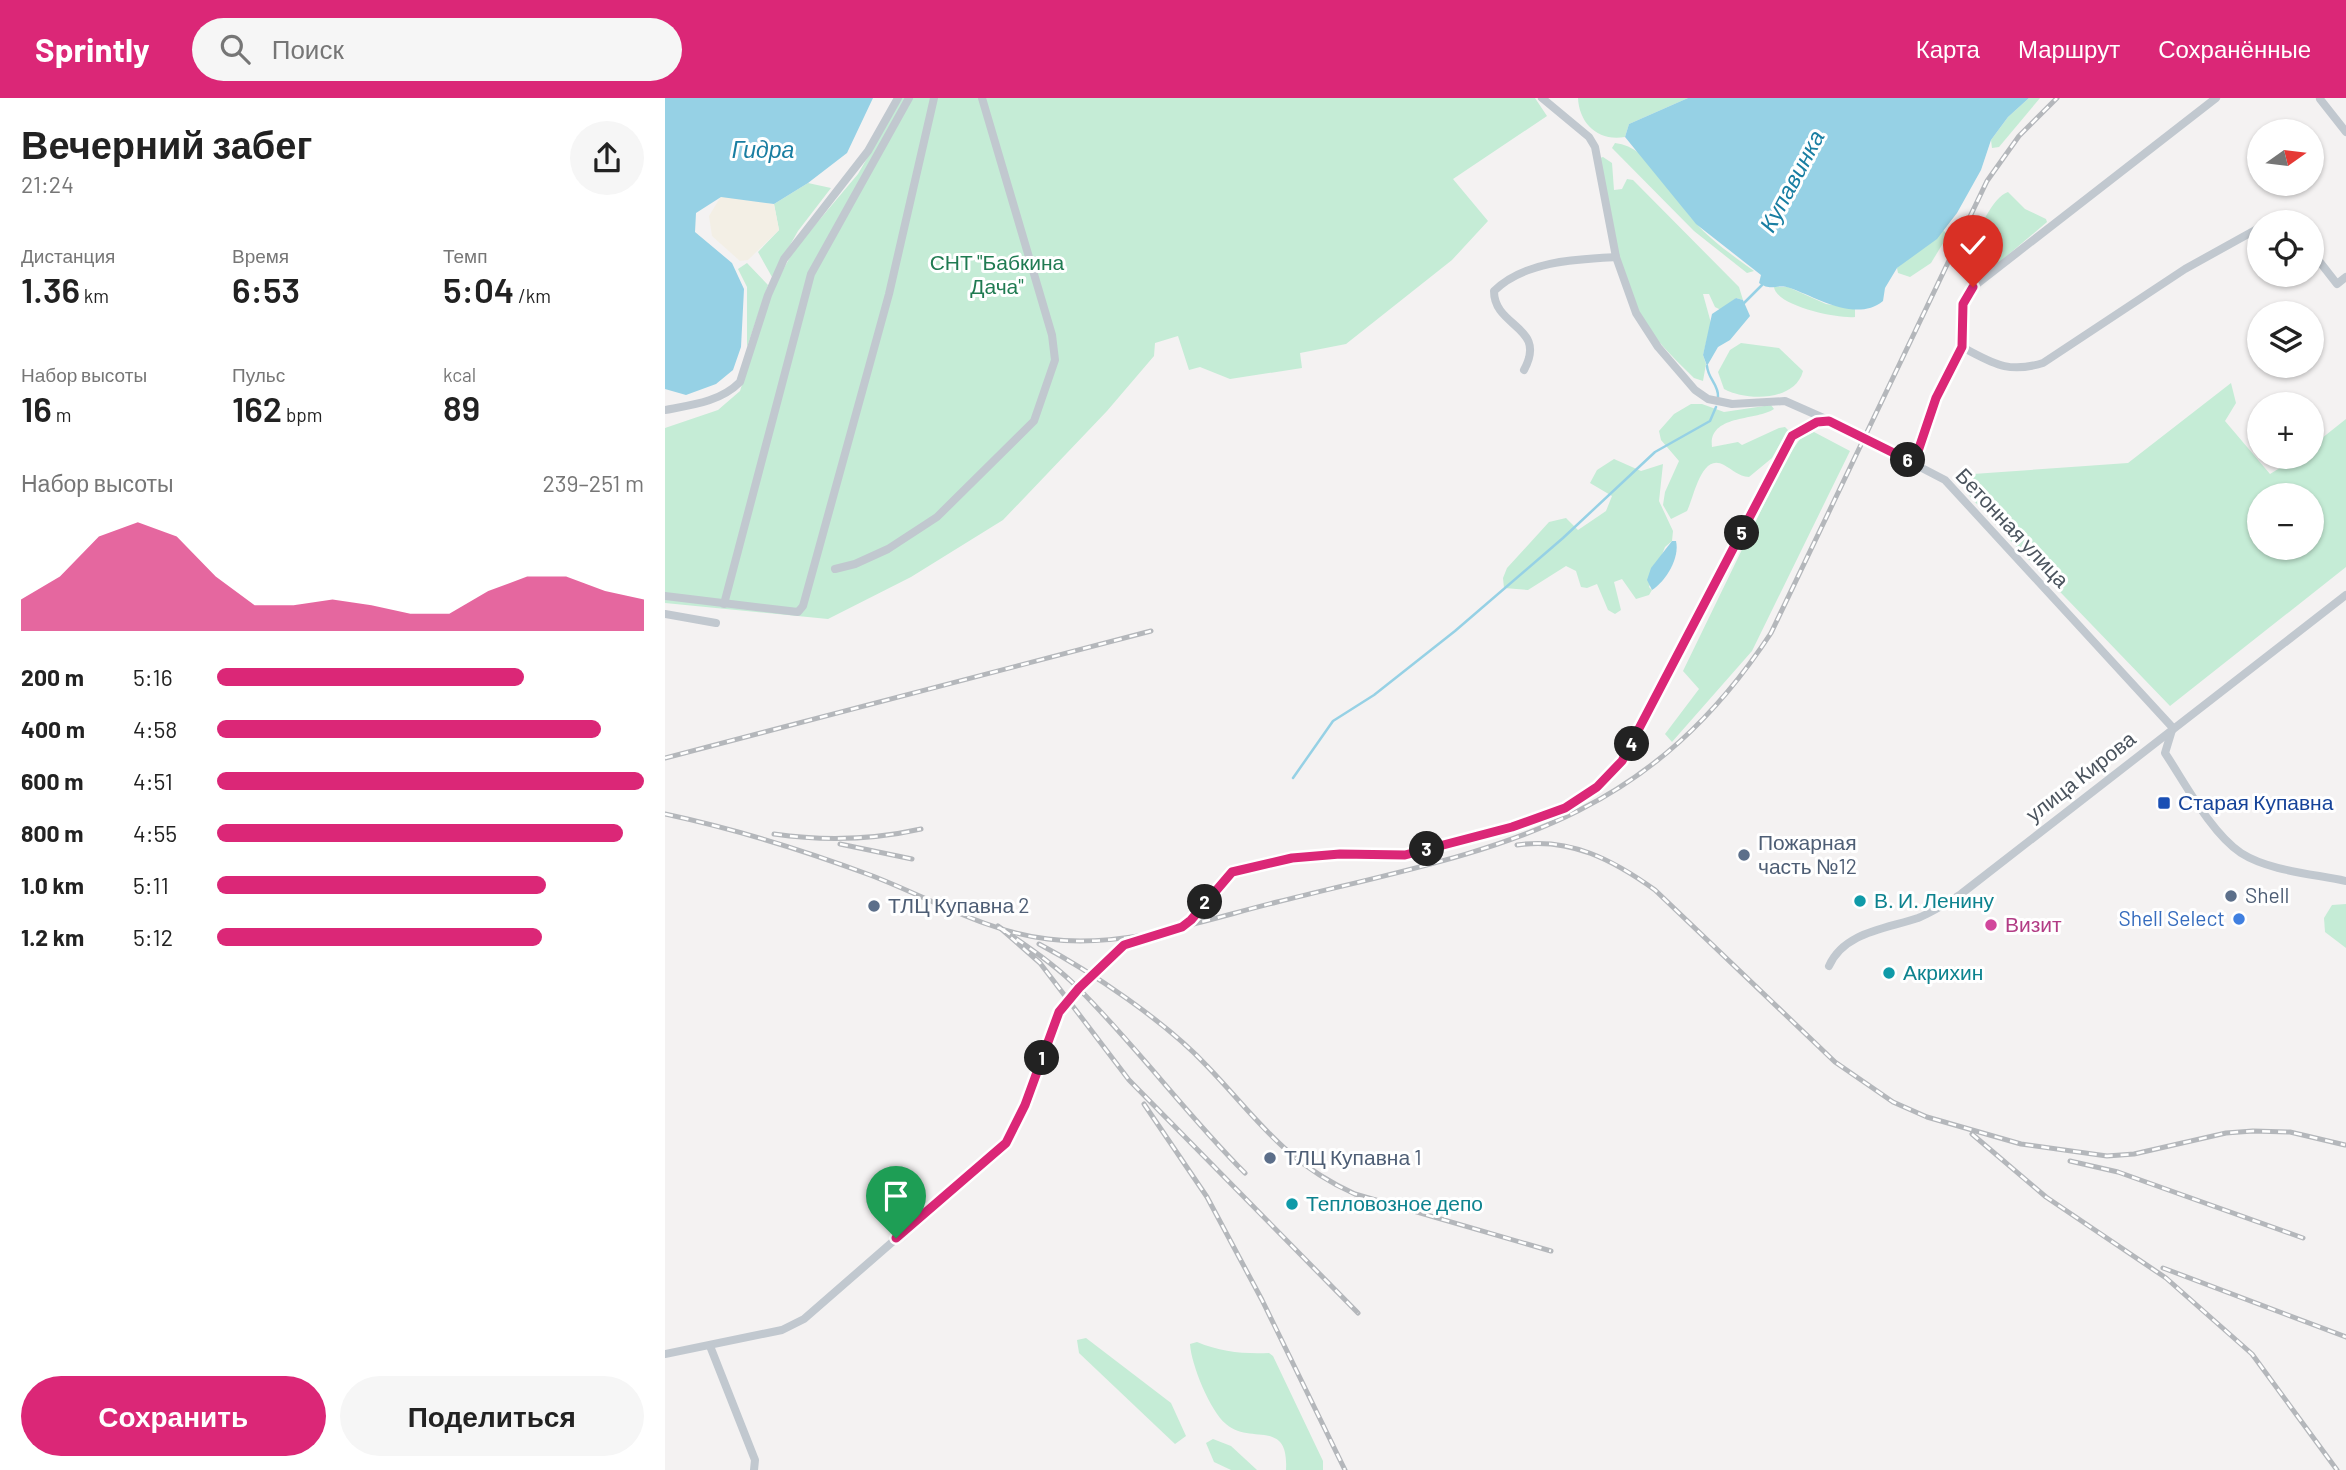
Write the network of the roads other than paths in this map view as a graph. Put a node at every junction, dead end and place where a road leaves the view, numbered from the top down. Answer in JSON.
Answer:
{"nodes":[{"id":1,"x":898,"y":98,"type":"edge"},
{"id":2,"x":909,"y":98,"type":"edge"},
{"id":3,"x":934,"y":98,"type":"edge"},
{"id":4,"x":982,"y":98,"type":"edge"},
{"id":5,"x":1542,"y":98,"type":"edge"},
{"id":6,"x":2216,"y":98,"type":"edge"},
{"id":7,"x":2320,"y":99,"type":"edge"},
{"id":8,"x":2346,"y":132,"type":"edge"},
{"id":9,"x":2247,"y":235,"type":"edge"},
{"id":10,"x":1616,"y":257,"type":"junction"},
{"id":11,"x":2324,"y":267,"type":"edge"},
{"id":12,"x":2346,"y":277,"type":"edge"},
{"id":13,"x":1962,"y":347,"type":"junction"},
{"id":14,"x":1524,"y":370,"type":"dead end"},
{"id":15,"x":665,"y":410,"type":"edge"},
{"id":16,"x":1829,"y":421,"type":"junction"},
{"id":17,"x":1914,"y":463,"type":"junction"},
{"id":18,"x":835,"y":569,"type":"dead end"},
{"id":19,"x":2346,"y":595,"type":"edge"},
{"id":20,"x":665,"y":596,"type":"edge"},
{"id":21,"x":724,"y":604,"type":"junction"},
{"id":22,"x":665,"y":614,"type":"edge"},
{"id":23,"x":716,"y":623,"type":"dead end"},
{"id":24,"x":2173,"y":728,"type":"junction"},
{"id":25,"x":2346,"y":881,"type":"edge"},
{"id":26,"x":1829,"y":966,"type":"dead end"},
{"id":27,"x":710,"y":1346,"type":"junction"},
{"id":28,"x":665,"y":1354,"type":"edge"},
{"id":29,"x":754,"y":1470,"type":"edge"}],
"edges":[{"from":1,"to":15,"type":"street"},
{"from":2,"to":21,"type":"street"},
{"from":3,"to":21,"type":"street"},
{"from":4,"to":18,"type":"street"},
{"from":5,"to":10,"type":"street","name":"Бетонная улица"},
{"from":6,"to":13,"type":"street"},
{"from":7,"to":8,"type":"street"},
{"from":9,"to":13,"type":"street"},
{"from":10,"to":14,"type":"street"},
{"from":10,"to":16,"type":"street","name":"Бетонная улица"},
{"from":11,"to":12,"type":"street"},
{"from":13,"to":17,"type":"street"},
{"from":16,"to":17,"type":"street","name":"Бетонная улица"},
{"from":16,"to":27,"type":"street"},
{"from":17,"to":24,"type":"street","name":"Бетонная улица"},
{"from":19,"to":24,"type":"street","name":"улица Кирова"},
{"from":20,"to":21,"type":"street"},
{"from":22,"to":23,"type":"street"},
{"from":24,"to":25,"type":"street"},
{"from":24,"to":26,"type":"street","name":"улица Кирова"},
{"from":27,"to":28,"type":"street"},
{"from":27,"to":29,"type":"street"}]}
